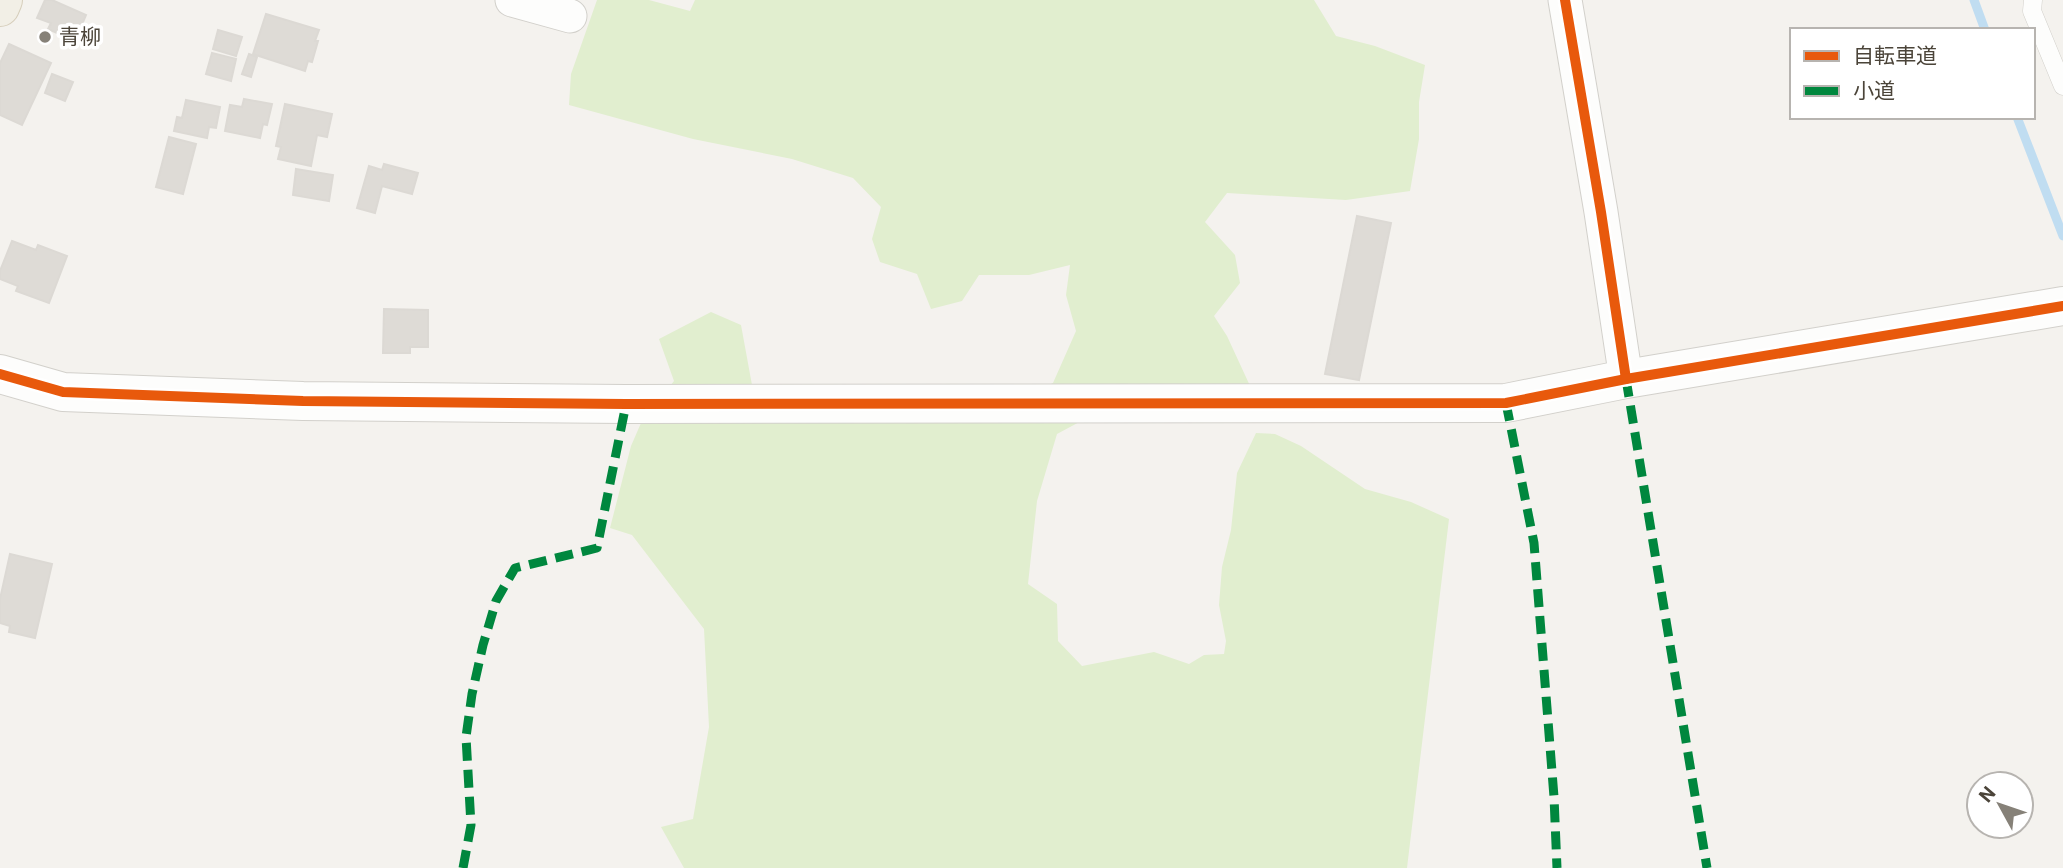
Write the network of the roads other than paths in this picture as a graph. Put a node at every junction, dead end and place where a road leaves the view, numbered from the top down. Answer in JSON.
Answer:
{"nodes":[{"id":1,"x":3,"y":0,"type":"edge"},
{"id":2,"x":512,"y":0,"type":"edge"},
{"id":3,"x":1565,"y":0,"type":"edge"},
{"id":4,"x":2033,"y":0,"type":"edge"},
{"id":5,"x":0,"y":7,"type":"edge"},
{"id":6,"x":570,"y":16,"type":"dead end"},
{"id":7,"x":2063,"y":86,"type":"edge"},
{"id":8,"x":2063,"y":306,"type":"edge"},
{"id":9,"x":0,"y":374,"type":"edge"},
{"id":10,"x":1626,"y":379,"type":"junction"}],
"edges":[{"from":1,"to":5,"type":"main road"},
{"from":2,"to":6,"type":"street"},
{"from":3,"to":10,"type":"street"},
{"from":4,"to":7,"type":"lane"},
{"from":8,"to":10,"type":"street"},
{"from":9,"to":10,"type":"street"}]}
